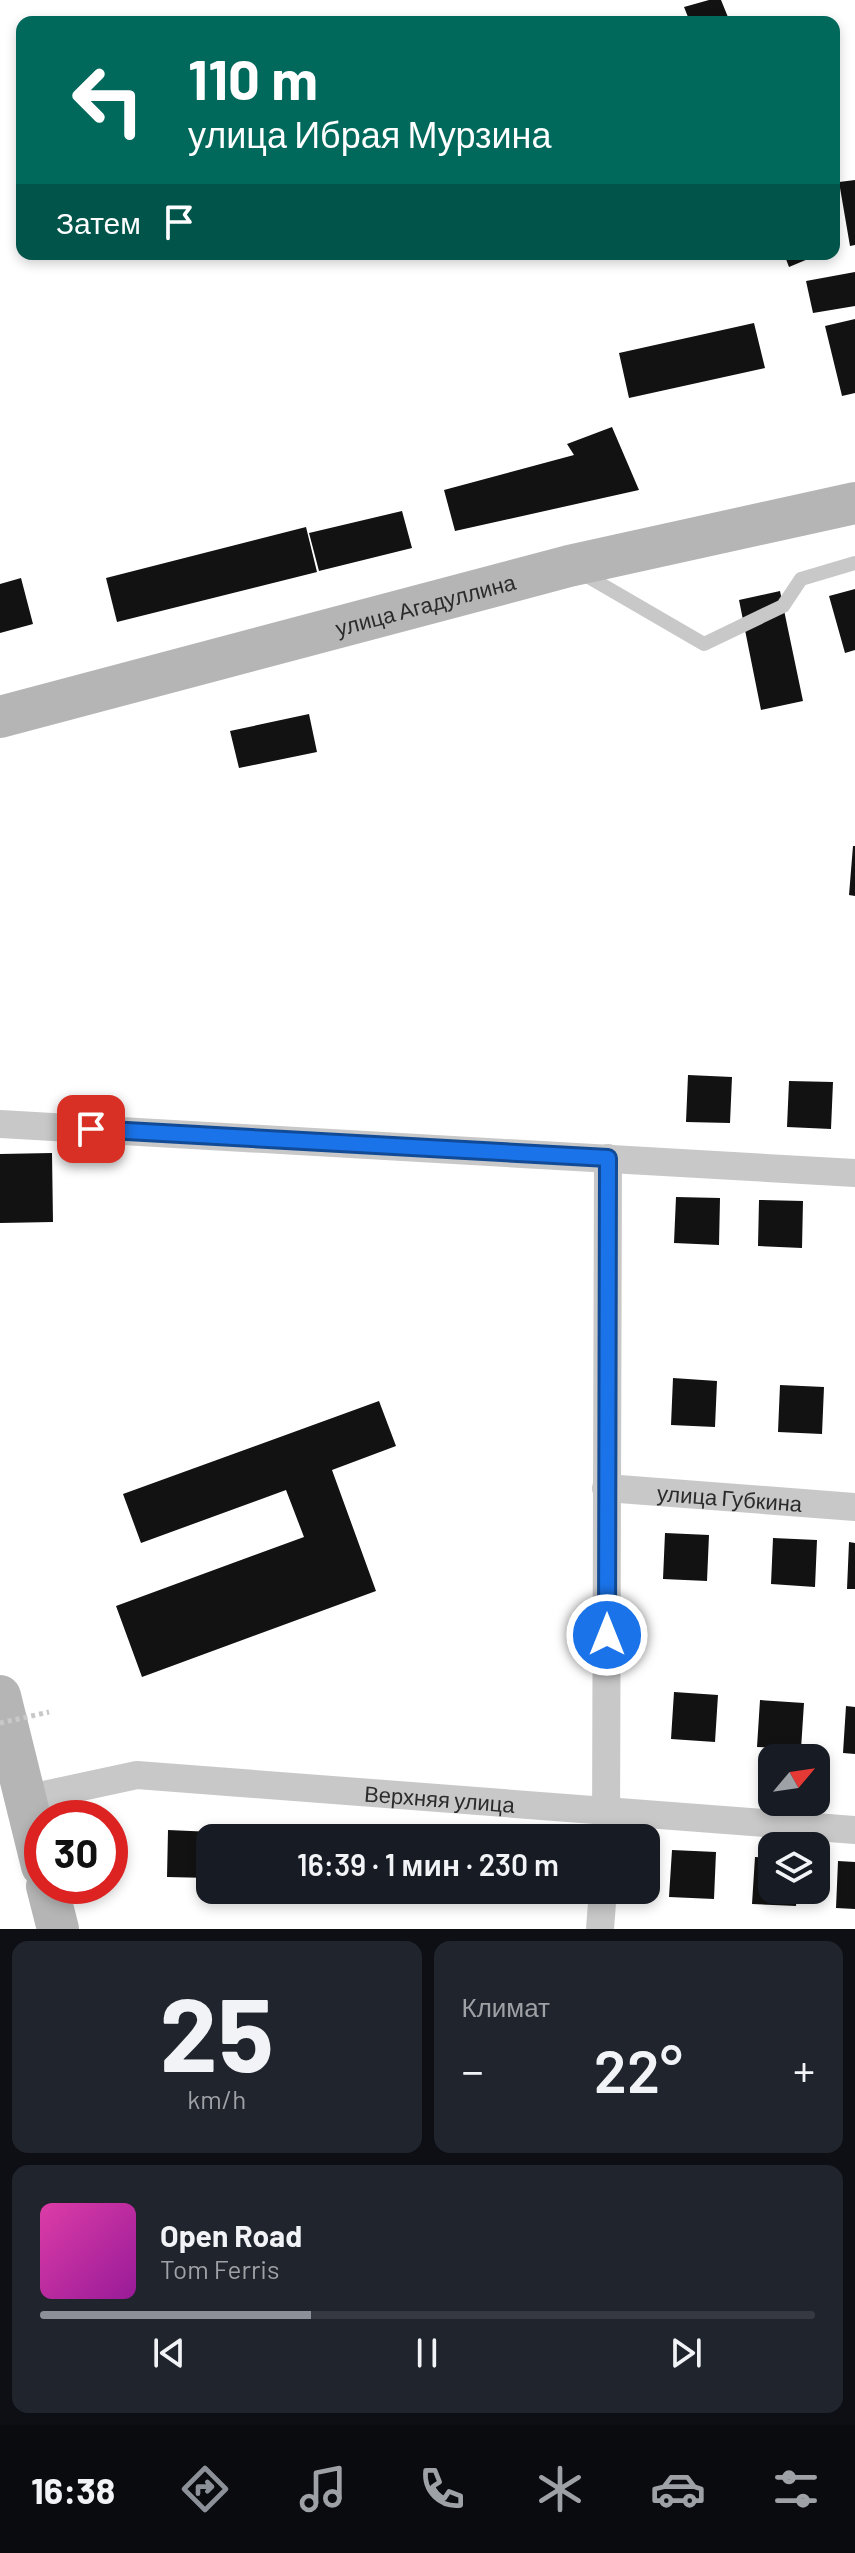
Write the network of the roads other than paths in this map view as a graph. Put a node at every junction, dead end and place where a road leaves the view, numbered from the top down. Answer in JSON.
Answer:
{"nodes":[{"id":1,"x":855,"y":503,"type":"edge"},
{"id":2,"x":855,"y":563,"type":"edge"},
{"id":3,"x":569,"y":566,"type":"junction"},
{"id":4,"x":0,"y":717,"type":"edge"},
{"id":5,"x":0,"y":1124,"type":"edge"},
{"id":6,"x":608,"y":1158,"type":"junction"},
{"id":7,"x":855,"y":1173,"type":"edge"},
{"id":8,"x":606,"y":1488,"type":"junction"},
{"id":9,"x":855,"y":1507,"type":"edge"},
{"id":10,"x":0,"y":1696,"type":"edge"},
{"id":11,"x":25,"y":1799,"type":"joint"},
{"id":12,"x":598,"y":1824,"type":"edge"},
{"id":13,"x":607,"y":1824,"type":"edge"},
{"id":14,"x":660,"y":1826,"type":"edge"},
{"id":15,"x":855,"y":1830,"type":"edge"},
{"id":16,"x":52,"y":1904,"type":"edge"},
{"id":17,"x":602,"y":1904,"type":"edge"},
{"id":18,"x":58,"y":1929,"type":"edge"},
{"id":19,"x":600,"y":1929,"type":"edge"}],
"edges":[{"from":1,"to":3,"type":"main road","name":"улица Агадуллина"},
{"from":2,"to":3,"type":"lane"},
{"from":3,"to":4,"type":"main road","name":"улица Агадуллина"},
{"from":5,"to":6,"type":"street"},
{"from":6,"to":7,"type":"street"},
{"from":6,"to":8,"type":"street"},
{"from":8,"to":9,"type":"street","name":"улица Губкина"},
{"from":8,"to":13,"type":"street"},
{"from":10,"to":11,"type":"main road"},
{"from":11,"to":12,"type":"street","name":"Верхняя улица"},
{"from":14,"to":15,"type":"street","name":"Верхняя улица"},
{"from":16,"to":18,"type":"main road"},
{"from":17,"to":19,"type":"street"}]}
